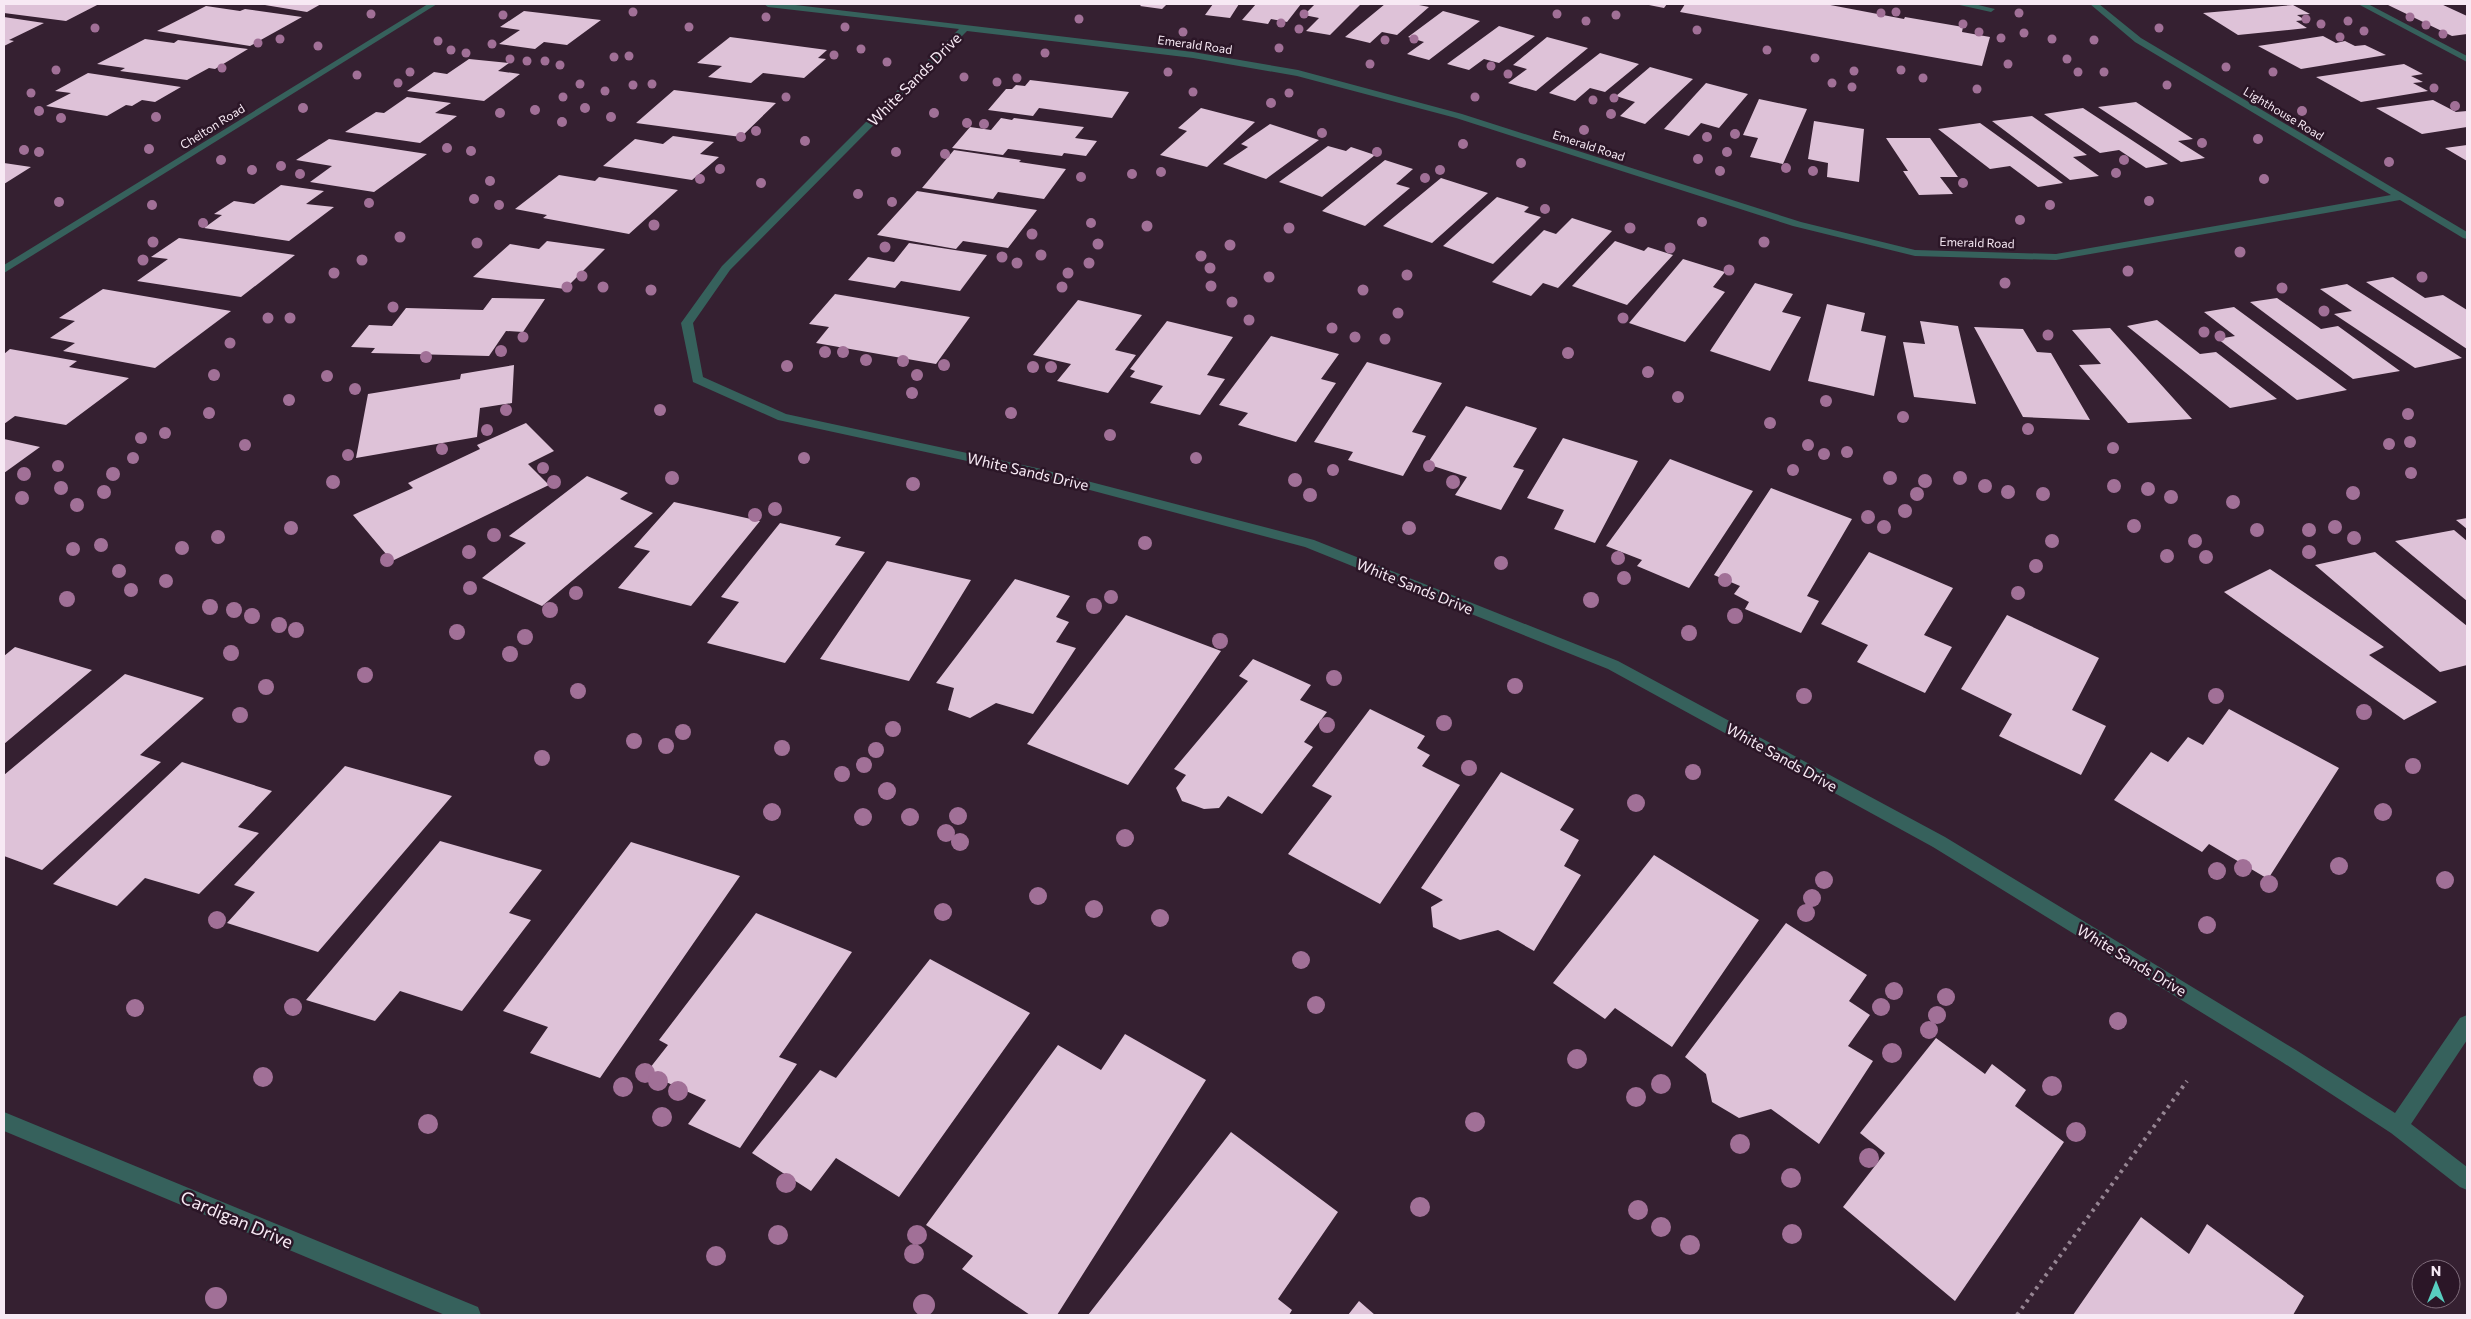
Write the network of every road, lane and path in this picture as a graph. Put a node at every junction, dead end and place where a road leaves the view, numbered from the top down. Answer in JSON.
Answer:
{"nodes":[{"id":1,"x":432,"y":4,"type":"edge"},
{"id":2,"x":768,"y":4,"type":"edge"},
{"id":3,"x":1959,"y":4,"type":"edge"},
{"id":4,"x":2094,"y":4,"type":"edge"},
{"id":5,"x":2362,"y":4,"type":"edge"},
{"id":6,"x":1990,"y":9,"type":"dead end"},
{"id":7,"x":964,"y":29,"type":"junction"},
{"id":8,"x":2467,"y":59,"type":"edge"},
{"id":9,"x":2400,"y":197,"type":"junction"},
{"id":10,"x":2467,"y":236,"type":"edge"},
{"id":11,"x":4,"y":270,"type":"edge"},
{"id":12,"x":2467,"y":1024,"type":"edge"},
{"id":13,"x":2187,"y":1081,"type":"dead end"},
{"id":14,"x":2398,"y":1126,"type":"junction"},
{"id":15,"x":7,"y":1127,"type":"edge"},
{"id":16,"x":2467,"y":1180,"type":"edge"},
{"id":17,"x":470,"y":1315,"type":"edge"},
{"id":18,"x":2018,"y":1315,"type":"edge"}],
"edges":[{"from":1,"to":11,"type":"street","name":"Chelton Road"},
{"from":2,"to":7,"type":"street","name":"Emerald Road"},
{"from":3,"to":6,"type":"street"},
{"from":4,"to":9,"type":"street","name":"Lighthouse Road"},
{"from":5,"to":8,"type":"street"},
{"from":7,"to":9,"type":"street","name":"Emerald Road"},
{"from":7,"to":14,"type":"street","name":"White Sands Drive"},
{"from":9,"to":10,"type":"street","name":"Lighthouse Road"},
{"from":12,"to":14,"type":"street"},
{"from":13,"to":18,"type":"path"},
{"from":14,"to":16,"type":"street","name":"White Sands Drive"},
{"from":15,"to":17,"type":"street","name":"Cardigan Drive"}]}
